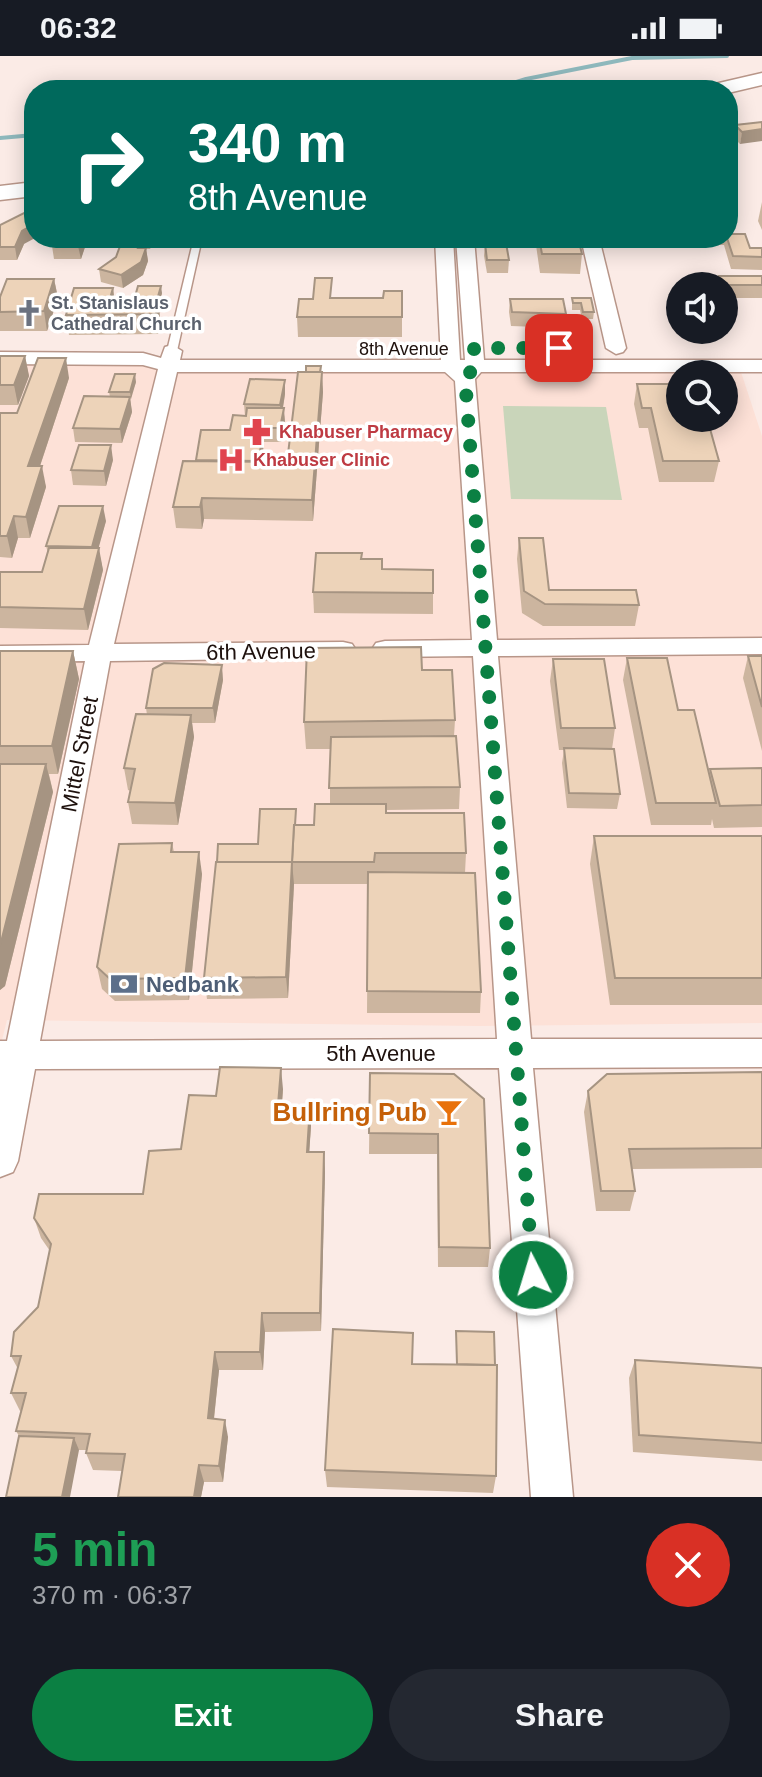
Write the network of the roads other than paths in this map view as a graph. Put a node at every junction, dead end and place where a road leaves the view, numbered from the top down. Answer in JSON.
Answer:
{"nodes":[{"id":1,"x":762,"y":79,"type":"edge"},
{"id":2,"x":738,"y":84,"type":"edge"},
{"id":3,"x":762,"y":91,"type":"edge"},
{"id":4,"x":738,"y":96,"type":"edge"},
{"id":5,"x":24,"y":192,"type":"edge"},
{"id":6,"x":0,"y":196,"type":"edge"},
{"id":7,"x":195,"y":248,"type":"edge"},
{"id":8,"x":446,"y":248,"type":"edge"},
{"id":9,"x":465,"y":248,"type":"edge"},
{"id":10,"x":592,"y":248,"type":"edge"},
{"id":11,"x":616,"y":348,"type":"junction"},
{"id":12,"x":0,"y":358,"type":"edge"},
{"id":13,"x":757,"y":358,"type":"edge"},
{"id":14,"x":162,"y":359,"type":"junction"},
{"id":15,"x":463,"y":362,"type":"junction"},
{"id":16,"x":762,"y":386,"type":"edge"},
{"id":17,"x":762,"y":646,"type":"edge"},
{"id":18,"x":483,"y":647,"type":"junction"},
{"id":19,"x":0,"y":654,"type":"edge"},
{"id":20,"x":99,"y":654,"type":"junction"},
{"id":21,"x":515,"y":1053,"type":"junction"},
{"id":22,"x":762,"y":1053,"type":"edge"},
{"id":23,"x":11,"y":1055,"type":"edge"},
{"id":24,"x":0,"y":1161,"type":"edge"},
{"id":25,"x":552,"y":1497,"type":"edge"}],
"edges":[{"from":1,"to":2,"type":"main road"},
{"from":3,"to":4,"type":"main road"},
{"from":5,"to":6,"type":"main road"},
{"from":7,"to":14,"type":"lane"},
{"from":8,"to":15,"type":"street"},
{"from":9,"to":15,"type":"street"},
{"from":10,"to":11,"type":"street"},
{"from":11,"to":13,"type":"street","name":"8th Avenue"},
{"from":11,"to":15,"type":"street","name":"8th Avenue"},
{"from":12,"to":14,"type":"street","name":"8th Avenue"},
{"from":13,"to":15,"type":"street","name":"8th Avenue"},
{"from":13,"to":16,"type":"street"},
{"from":14,"to":15,"type":"street","name":"8th Avenue"},
{"from":14,"to":20,"type":"street","name":"Mittel Street"},
{"from":15,"to":18,"type":"street"},
{"from":17,"to":18,"type":"street","name":"6th Avenue"},
{"from":18,"to":20,"type":"street","name":"6th Avenue"},
{"from":18,"to":21,"type":"street"},
{"from":19,"to":20,"type":"street","name":"6th Avenue"},
{"from":20,"to":23,"type":"street","name":"Mittel Street"},
{"from":21,"to":22,"type":"street","name":"5th Avenue"},
{"from":21,"to":23,"type":"street","name":"5th Avenue"},
{"from":21,"to":25,"type":"street"},
{"from":23,"to":24,"type":"street","name":"Mittel Street"}]}
